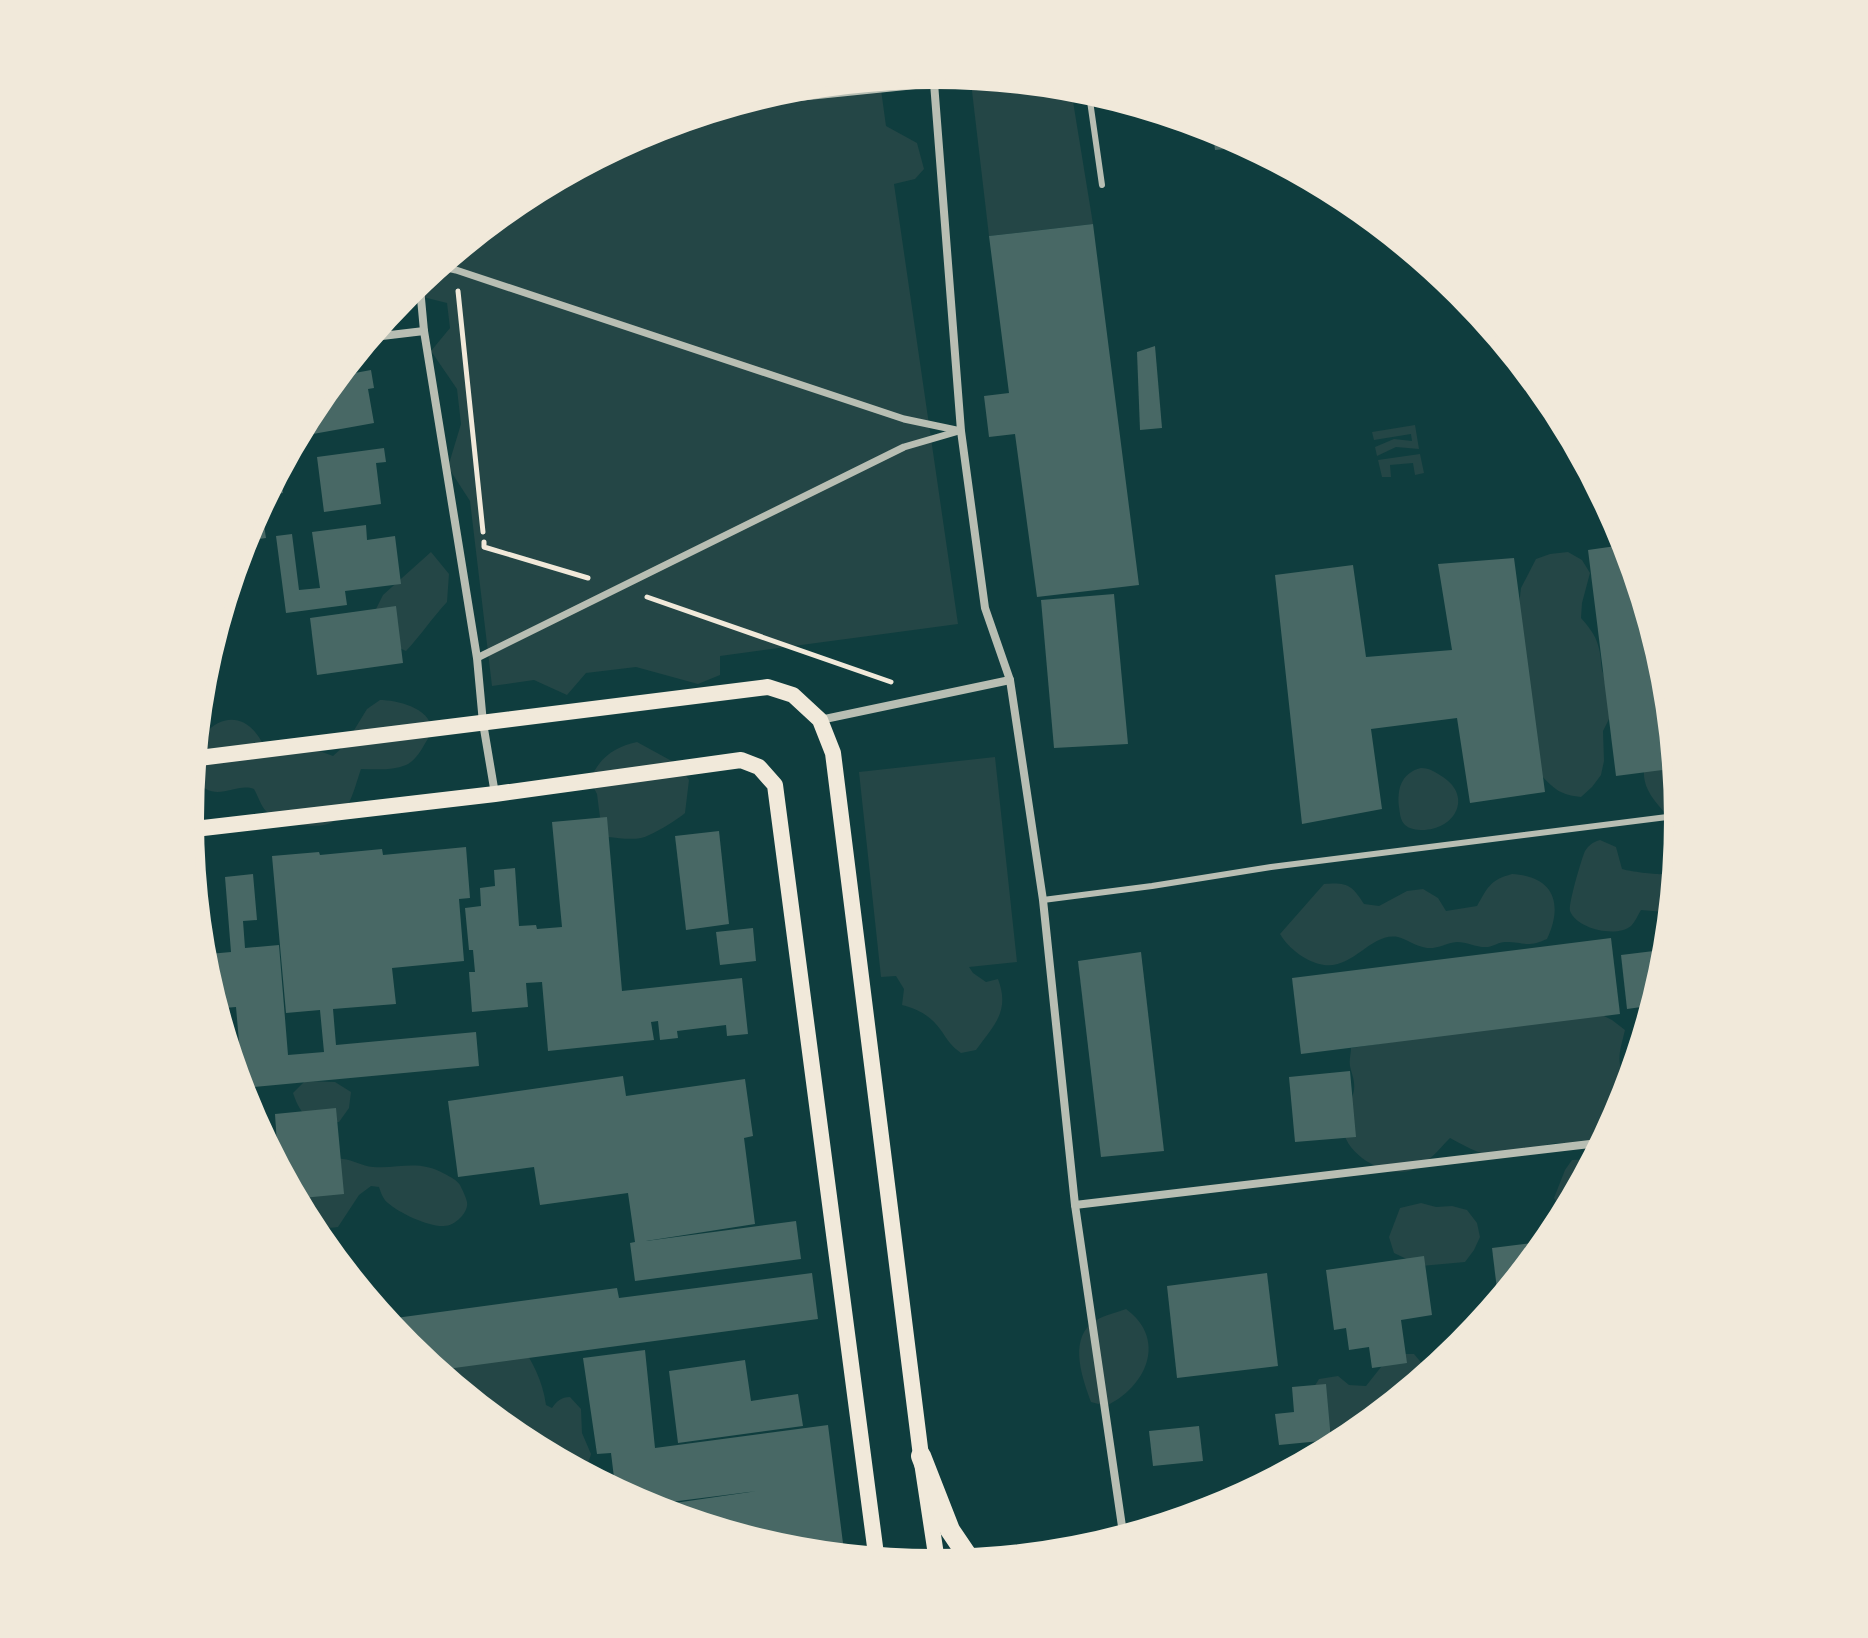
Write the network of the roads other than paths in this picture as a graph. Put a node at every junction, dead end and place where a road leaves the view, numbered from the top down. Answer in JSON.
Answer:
{"nodes":[{"id":1,"x":935,"y":84,"type":"edge"},
{"id":2,"x":919,"y":85,"type":"edge"},
{"id":3,"x":794,"y":98,"type":"edge"},
{"id":4,"x":1090,"y":101,"type":"edge"},
{"id":5,"x":1102,"y":185,"type":"dead end"},
{"id":6,"x":447,"y":268,"type":"edge"},
{"id":7,"x":420,"y":293,"type":"edge"},
{"id":8,"x":424,"y":331,"type":"junction"},
{"id":9,"x":379,"y":336,"type":"edge"},
{"id":10,"x":961,"y":431,"type":"junction"},
{"id":11,"x":477,"y":658,"type":"junction"},
{"id":12,"x":1010,"y":680,"type":"junction"},
{"id":13,"x":820,"y":720,"type":"junction"},
{"id":14,"x":483,"y":723,"type":"junction"},
{"id":15,"x":202,"y":758,"type":"edge"},
{"id":16,"x":495,"y":794,"type":"junction"},
{"id":17,"x":1669,"y":817,"type":"edge"},
{"id":18,"x":199,"y":828,"type":"edge"},
{"id":19,"x":1043,"y":900,"type":"junction"},
{"id":20,"x":1593,"y":1144,"type":"edge"},
{"id":21,"x":1075,"y":1205,"type":"junction"},
{"id":22,"x":921,"y":1456,"type":"junction"},
{"id":23,"x":1122,"y":1529,"type":"edge"},
{"id":24,"x":876,"y":1551,"type":"edge"},
{"id":25,"x":965,"y":1553,"type":"edge"},
{"id":26,"x":936,"y":1554,"type":"edge"}],
"edges":[{"from":1,"to":10,"type":"street"},
{"from":2,"to":3,"type":"street"},
{"from":4,"to":5,"type":"lane"},
{"from":6,"to":10,"type":"street"},
{"from":7,"to":8,"type":"street"},
{"from":8,"to":9,"type":"street"},
{"from":8,"to":11,"type":"street"},
{"from":10,"to":11,"type":"street"},
{"from":10,"to":12,"type":"street"},
{"from":11,"to":14,"type":"street"},
{"from":12,"to":13,"type":"street"},
{"from":12,"to":19,"type":"street"},
{"from":13,"to":14,"type":"main road"},
{"from":13,"to":22,"type":"main road"},
{"from":14,"to":15,"type":"main road"},
{"from":14,"to":16,"type":"street"},
{"from":16,"to":18,"type":"main road"},
{"from":16,"to":24,"type":"main road"},
{"from":17,"to":19,"type":"lane"},
{"from":19,"to":21,"type":"street"},
{"from":20,"to":21,"type":"street"},
{"from":21,"to":23,"type":"street"},
{"from":22,"to":25,"type":"main road"},
{"from":22,"to":26,"type":"main road"}]}
